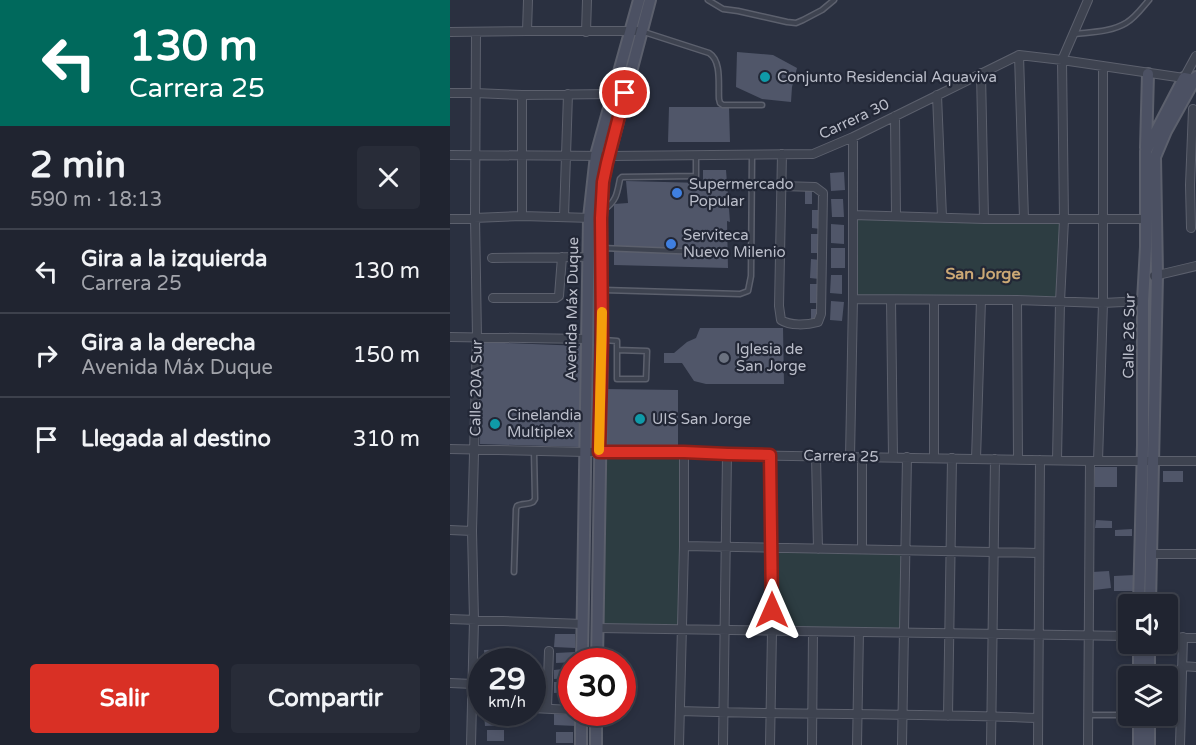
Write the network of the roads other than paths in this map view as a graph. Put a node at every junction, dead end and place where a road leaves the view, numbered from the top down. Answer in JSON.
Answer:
{"nodes":[{"id":1,"x":528,"y":0,"type":"edge"},
{"id":2,"x":587,"y":0,"type":"edge"},
{"id":3,"x":639,"y":0,"type":"edge"},
{"id":4,"x":650,"y":0,"type":"edge"},
{"id":5,"x":708,"y":0,"type":"edge"},
{"id":6,"x":834,"y":0,"type":"edge"},
{"id":7,"x":1088,"y":0,"type":"edge"},
{"id":8,"x":1149,"y":0,"type":"edge"},
{"id":9,"x":526,"y":31,"type":"junction"},
{"id":10,"x":450,"y":32,"type":"edge"},
{"id":11,"x":476,"y":32,"type":"junction"},
{"id":12,"x":586,"y":32,"type":"junction"},
{"id":13,"x":636,"y":32,"type":"junction"},
{"id":14,"x":1074,"y":34,"type":"junction"},
{"id":15,"x":1019,"y":55,"type":"junction"},
{"id":16,"x":1196,"y":56,"type":"edge"},
{"id":17,"x":1062,"y":60,"type":"junction"},
{"id":18,"x":1103,"y":66,"type":"junction"},
{"id":19,"x":981,"y":73,"type":"junction"},
{"id":20,"x":1148,"y":74,"type":"junction"},
{"id":21,"x":1191,"y":78,"type":"edge"},
{"id":22,"x":450,"y":93,"type":"edge"},
{"id":23,"x":475,"y":93,"type":"junction"},
{"id":24,"x":568,"y":94,"type":"junction"},
{"id":25,"x":613,"y":94,"type":"junction"},
{"id":26,"x":522,"y":95,"type":"junction"},
{"id":27,"x":937,"y":95,"type":"junction"},
{"id":28,"x":762,"y":105,"type":"dead end"},
{"id":29,"x":1193,"y":109,"type":"dead end"},
{"id":30,"x":895,"y":116,"type":"junction"},
{"id":31,"x":853,"y":137,"type":"junction"},
{"id":32,"x":1146,"y":151,"type":"junction"},
{"id":33,"x":475,"y":154,"type":"junction"},
{"id":34,"x":753,"y":154,"type":"junction"},
{"id":35,"x":782,"y":154,"type":"junction"},
{"id":36,"x":450,"y":155,"type":"edge"},
{"id":37,"x":566,"y":155,"type":"junction"},
{"id":38,"x":596,"y":155,"type":"junction"},
{"id":39,"x":696,"y":155,"type":"junction"},
{"id":40,"x":521,"y":156,"type":"junction"},
{"id":41,"x":609,"y":156,"type":"junction"},
{"id":42,"x":1193,"y":185,"type":"edge"},
{"id":43,"x":782,"y":186,"type":"junction"},
{"id":44,"x":601,"y":215,"type":"junction"},
{"id":45,"x":853,"y":215,"type":"junction"},
{"id":46,"x":896,"y":215,"type":"junction"},
{"id":47,"x":522,"y":216,"type":"junction"},
{"id":48,"x":475,"y":217,"type":"junction"},
{"id":49,"x":564,"y":217,"type":"junction"},
{"id":50,"x":942,"y":217,"type":"junction"},
{"id":51,"x":450,"y":219,"type":"edge"},
{"id":52,"x":589,"y":219,"type":"junction"},
{"id":53,"x":984,"y":219,"type":"junction"},
{"id":54,"x":1024,"y":219,"type":"junction"},
{"id":55,"x":1146,"y":219,"type":"junction"},
{"id":56,"x":1064,"y":220,"type":"junction"},
{"id":57,"x":1103,"y":220,"type":"junction"},
{"id":58,"x":1191,"y":228,"type":"dead end"},
{"id":59,"x":601,"y":248,"type":"junction"},
{"id":60,"x":701,"y":252,"type":"dead end"},
{"id":61,"x":562,"y":257,"type":"junction"},
{"id":62,"x":588,"y":257,"type":"junction"},
{"id":63,"x":492,"y":258,"type":"dead end"},
{"id":64,"x":1196,"y":266,"type":"edge"},
{"id":65,"x":1157,"y":276,"type":"junction"},
{"id":66,"x":1145,"y":279,"type":"junction"},
{"id":67,"x":602,"y":290,"type":"junction"},
{"id":68,"x":493,"y":298,"type":"dead end"},
{"id":69,"x":854,"y":299,"type":"junction"},
{"id":70,"x":891,"y":300,"type":"junction"},
{"id":71,"x":934,"y":300,"type":"junction"},
{"id":72,"x":981,"y":300,"type":"junction"},
{"id":73,"x":1017,"y":300,"type":"junction"},
{"id":74,"x":1143,"y":301,"type":"junction"},
{"id":75,"x":1060,"y":302,"type":"junction"},
{"id":76,"x":1102,"y":303,"type":"junction"},
{"id":77,"x":450,"y":337,"type":"edge"},
{"id":78,"x":477,"y":337,"type":"junction"},
{"id":79,"x":588,"y":339,"type":"junction"},
{"id":80,"x":602,"y":340,"type":"junction"},
{"id":81,"x":617,"y":350,"type":"junction"},
{"id":82,"x":450,"y":449,"type":"edge"},
{"id":83,"x":474,"y":450,"type":"junction"},
{"id":84,"x":534,"y":451,"type":"junction"},
{"id":85,"x":585,"y":452,"type":"junction"},
{"id":86,"x":599,"y":452,"type":"junction"},
{"id":87,"x":684,"y":452,"type":"junction"},
{"id":88,"x":728,"y":454,"type":"junction"},
{"id":89,"x":770,"y":455,"type":"junction"},
{"id":90,"x":816,"y":456,"type":"junction"},
{"id":91,"x":850,"y":456,"type":"junction"},
{"id":92,"x":862,"y":457,"type":"junction"},
{"id":93,"x":892,"y":457,"type":"junction"},
{"id":94,"x":907,"y":458,"type":"junction"},
{"id":95,"x":934,"y":458,"type":"junction"},
{"id":96,"x":952,"y":458,"type":"junction"},
{"id":97,"x":976,"y":459,"type":"junction"},
{"id":98,"x":995,"y":459,"type":"junction"},
{"id":99,"x":1018,"y":459,"type":"junction"},
{"id":100,"x":1040,"y":460,"type":"junction"},
{"id":101,"x":1057,"y":460,"type":"junction"},
{"id":102,"x":1094,"y":461,"type":"junction"},
{"id":103,"x":1147,"y":461,"type":"junction"},
{"id":104,"x":1196,"y":461,"type":"edge"},
{"id":105,"x":450,"y":530,"type":"edge"},
{"id":106,"x":472,"y":531,"type":"junction"},
{"id":107,"x":684,"y":546,"type":"junction"},
{"id":108,"x":727,"y":546,"type":"junction"},
{"id":109,"x":772,"y":548,"type":"junction"},
{"id":110,"x":818,"y":549,"type":"junction"},
{"id":111,"x":862,"y":549,"type":"junction"},
{"id":112,"x":905,"y":550,"type":"junction"},
{"id":113,"x":951,"y":551,"type":"junction"},
{"id":114,"x":994,"y":552,"type":"junction"},
{"id":115,"x":1039,"y":553,"type":"junction"},
{"id":116,"x":1151,"y":554,"type":"junction"},
{"id":117,"x":1196,"y":554,"type":"edge"},
{"id":118,"x":514,"y":572,"type":"dead end"},
{"id":119,"x":1140,"y":594,"type":"edge"},
{"id":120,"x":1150,"y":594,"type":"edge"},
{"id":121,"x":450,"y":619,"type":"edge"},
{"id":122,"x":474,"y":620,"type":"junction"},
{"id":123,"x":583,"y":624,"type":"junction"},
{"id":124,"x":597,"y":628,"type":"junction"},
{"id":125,"x":681,"y":630,"type":"junction"},
{"id":126,"x":724,"y":630,"type":"junction"},
{"id":127,"x":772,"y":631,"type":"junction"},
{"id":128,"x":813,"y":632,"type":"junction"},
{"id":129,"x":859,"y":632,"type":"junction"},
{"id":130,"x":903,"y":633,"type":"junction"},
{"id":131,"x":950,"y":633,"type":"junction"},
{"id":132,"x":992,"y":634,"type":"junction"},
{"id":133,"x":1038,"y":635,"type":"junction"},
{"id":134,"x":1089,"y":635,"type":"junction"},
{"id":135,"x":1118,"y":636,"type":"edge"},
{"id":136,"x":1178,"y":637,"type":"edge"},
{"id":137,"x":1183,"y":637,"type":"junction"},
{"id":138,"x":1196,"y":638,"type":"edge"},
{"id":139,"x":474,"y":648,"type":"edge"},
{"id":140,"x":582,"y":648,"type":"edge"},
{"id":141,"x":597,"y":648,"type":"edge"},
{"id":142,"x":549,"y":651,"type":"dead end"},
{"id":143,"x":1182,"y":666,"type":"junction"},
{"id":144,"x":1196,"y":667,"type":"edge"},
{"id":145,"x":450,"y":683,"type":"edge"},
{"id":146,"x":468,"y":684,"type":"edge"},
{"id":147,"x":547,"y":708,"type":"joint"},
{"id":148,"x":558,"y":709,"type":"edge"},
{"id":149,"x":680,"y":711,"type":"junction"},
{"id":150,"x":724,"y":713,"type":"junction"},
{"id":151,"x":771,"y":713,"type":"junction"},
{"id":152,"x":812,"y":715,"type":"junction"},
{"id":153,"x":857,"y":715,"type":"junction"},
{"id":154,"x":902,"y":715,"type":"junction"},
{"id":155,"x":1088,"y":715,"type":"junction"},
{"id":156,"x":1118,"y":715,"type":"edge"},
{"id":157,"x":948,"y":716,"type":"junction"},
{"id":158,"x":991,"y":716,"type":"junction"},
{"id":159,"x":1038,"y":718,"type":"junction"},
{"id":160,"x":472,"y":726,"type":"edge"},
{"id":161,"x":581,"y":726,"type":"edge"},
{"id":162,"x":596,"y":726,"type":"edge"},
{"id":163,"x":1139,"y":726,"type":"edge"},
{"id":164,"x":1149,"y":726,"type":"edge"},
{"id":165,"x":471,"y":745,"type":"edge"},
{"id":166,"x":581,"y":745,"type":"edge"},
{"id":167,"x":596,"y":745,"type":"edge"},
{"id":168,"x":679,"y":745,"type":"edge"},
{"id":169,"x":723,"y":745,"type":"edge"},
{"id":170,"x":770,"y":745,"type":"edge"},
{"id":171,"x":812,"y":745,"type":"edge"},
{"id":172,"x":857,"y":745,"type":"edge"},
{"id":173,"x":902,"y":745,"type":"edge"},
{"id":174,"x":991,"y":745,"type":"edge"},
{"id":175,"x":1038,"y":745,"type":"edge"},
{"id":176,"x":1088,"y":745,"type":"edge"},
{"id":177,"x":1139,"y":745,"type":"edge"},
{"id":178,"x":1149,"y":745,"type":"edge"},
{"id":179,"x":1180,"y":745,"type":"edge"}],
"edges":[{"from":1,"to":9,"type":"street"},
{"from":2,"to":12,"type":"street"},
{"from":3,"to":13,"type":"main road","name":"Avenida Máx Duque"},
{"from":4,"to":13,"type":"main road","name":"Avenida Máx Duque"},
{"from":5,"to":6,"type":"lane"},
{"from":7,"to":14,"type":"street"},
{"from":8,"to":14,"type":"lane"},
{"from":9,"to":11,"type":"street"},
{"from":9,"to":12,"type":"street"},
{"from":10,"to":11,"type":"street"},
{"from":11,"to":23,"type":"street","name":"Calle 20A Sur"},
{"from":12,"to":13,"type":"street"},
{"from":13,"to":25,"type":"main road","name":"Avenida Máx Duque"},
{"from":13,"to":28,"type":"lane"},
{"from":13,"to":41,"type":"main road","name":"Avenida Máx Duque"},
{"from":14,"to":17,"type":"street"},
{"from":15,"to":17,"type":"street"},
{"from":15,"to":19,"type":"street","name":"Carrera 30"},
{"from":15,"to":54,"type":"street"},
{"from":16,"to":21,"type":"street"},
{"from":17,"to":18,"type":"street"},
{"from":17,"to":56,"type":"street"},
{"from":18,"to":20,"type":"street"},
{"from":18,"to":57,"type":"street"},
{"from":19,"to":27,"type":"street","name":"Carrera 30"},
{"from":19,"to":53,"type":"street"},
{"from":20,"to":21,"type":"street"},
{"from":20,"to":32,"type":"main road"},
{"from":21,"to":32,"type":"main road","name":"Calle 26 Sur"},
{"from":21,"to":65,"type":"main road","name":"Calle 26 Sur"},
{"from":22,"to":23,"type":"street"},
{"from":23,"to":26,"type":"street"},
{"from":23,"to":33,"type":"street","name":"Calle 20A Sur"},
{"from":24,"to":25,"type":"street"},
{"from":24,"to":26,"type":"street"},
{"from":24,"to":37,"type":"street"},
{"from":25,"to":38,"type":"main road","name":"Avenida Máx Duque"},
{"from":26,"to":40,"type":"street"},
{"from":27,"to":30,"type":"street","name":"Carrera 30"},
{"from":27,"to":50,"type":"street"},
{"from":29,"to":42,"type":"street"},
{"from":30,"to":31,"type":"street","name":"Carrera 30"},
{"from":30,"to":46,"type":"street"},
{"from":31,"to":35,"type":"street","name":"Carrera 30"},
{"from":31,"to":45,"type":"street"},
{"from":32,"to":55,"type":"main road","name":"Calle 26 Sur"},
{"from":33,"to":36,"type":"street","name":"Carrera 30"},
{"from":33,"to":40,"type":"street","name":"Carrera 30"},
{"from":33,"to":48,"type":"street","name":"Calle 20A Sur"},
{"from":34,"to":35,"type":"street","name":"Carrera 30"},
{"from":34,"to":39,"type":"street","name":"Carrera 30"},
{"from":34,"to":67,"type":"lane"},
{"from":35,"to":43,"type":"street"},
{"from":37,"to":38,"type":"street","name":"Carrera 30"},
{"from":37,"to":40,"type":"street","name":"Carrera 30"},
{"from":37,"to":49,"type":"street"},
{"from":38,"to":41,"type":"street","name":"Carrera 30"},
{"from":38,"to":52,"type":"main road","name":"Avenida Máx Duque"},
{"from":39,"to":41,"type":"street","name":"Carrera 30"},
{"from":39,"to":44,"type":"lane"},
{"from":40,"to":47,"type":"street"},
{"from":41,"to":44,"type":"main road","name":"Avenida Máx Duque"},
{"from":42,"to":58,"type":"street"},
{"from":43,"to":43,"type":"street"},
{"from":44,"to":52,"type":"street"},
{"from":44,"to":59,"type":"main road","name":"Avenida Máx Duque"},
{"from":45,"to":46,"type":"street"},
{"from":45,"to":69,"type":"street"},
{"from":46,"to":50,"type":"street"},
{"from":47,"to":48,"type":"street"},
{"from":47,"to":49,"type":"street"},
{"from":48,"to":51,"type":"street"},
{"from":48,"to":78,"type":"street","name":"Calle 20A Sur"},
{"from":49,"to":52,"type":"street"},
{"from":50,"to":53,"type":"street"},
{"from":52,"to":62,"type":"main road","name":"Avenida Máx Duque"},
{"from":53,"to":54,"type":"street"},
{"from":54,"to":56,"type":"street"},
{"from":55,"to":57,"type":"street"},
{"from":55,"to":66,"type":"main road","name":"Calle 26 Sur"},
{"from":56,"to":57,"type":"street"},
{"from":56,"to":75,"type":"street"},
{"from":57,"to":76,"type":"street"},
{"from":59,"to":60,"type":"lane"},
{"from":59,"to":67,"type":"main road","name":"Avenida Máx Duque"},
{"from":61,"to":62,"type":"street"},
{"from":61,"to":63,"type":"street"},
{"from":61,"to":68,"type":"street"},
{"from":62,"to":79,"type":"main road","name":"Avenida Máx Duque"},
{"from":64,"to":65,"type":"street"},
{"from":65,"to":66,"type":"street"},
{"from":65,"to":103,"type":"main road","name":"Calle 26 Sur"},
{"from":66,"to":74,"type":"main road","name":"Calle 26 Sur"},
{"from":67,"to":80,"type":"main road","name":"Avenida Máx Duque"},
{"from":69,"to":70,"type":"street"},
{"from":69,"to":91,"type":"street"},
{"from":70,"to":71,"type":"street"},
{"from":70,"to":93,"type":"street"},
{"from":71,"to":72,"type":"street"},
{"from":71,"to":95,"type":"street"},
{"from":72,"to":73,"type":"street"},
{"from":72,"to":97,"type":"street"},
{"from":73,"to":75,"type":"street"},
{"from":73,"to":99,"type":"street"},
{"from":74,"to":76,"type":"street"},
{"from":74,"to":103,"type":"main road","name":"Calle 26 Sur"},
{"from":75,"to":76,"type":"street"},
{"from":75,"to":101,"type":"street"},
{"from":76,"to":102,"type":"street"},
{"from":77,"to":78,"type":"street"},
{"from":78,"to":79,"type":"street"},
{"from":78,"to":83,"type":"street","name":"Calle 20A Sur"},
{"from":79,"to":85,"type":"main road","name":"Avenida Máx Duque"},
{"from":80,"to":81,"type":"lane"},
{"from":80,"to":86,"type":"main road","name":"Avenida Máx Duque"},
{"from":81,"to":81,"type":"lane"},
{"from":82,"to":83,"type":"street","name":"Carrera 25"},
{"from":83,"to":84,"type":"street","name":"Carrera 25"},
{"from":83,"to":106,"type":"street","name":"Calle 20A Sur"},
{"from":84,"to":85,"type":"street","name":"Carrera 25"},
{"from":84,"to":118,"type":"lane"},
{"from":85,"to":86,"type":"street","name":"Carrera 25"},
{"from":85,"to":123,"type":"main road","name":"Avenida Máx Duque"},
{"from":86,"to":87,"type":"street","name":"Carrera 25"},
{"from":86,"to":124,"type":"main road","name":"Avenida Máx Duque"},
{"from":87,"to":88,"type":"street","name":"Carrera 25"},
{"from":87,"to":107,"type":"street"},
{"from":88,"to":89,"type":"street","name":"Carrera 25"},
{"from":88,"to":108,"type":"street"},
{"from":89,"to":90,"type":"street","name":"Carrera 25"},
{"from":89,"to":109,"type":"street"},
{"from":90,"to":91,"type":"street","name":"Carrera 25"},
{"from":90,"to":110,"type":"street"},
{"from":91,"to":92,"type":"street","name":"Carrera 25"},
{"from":92,"to":93,"type":"street","name":"Carrera 25"},
{"from":92,"to":111,"type":"street"},
{"from":93,"to":94,"type":"street","name":"Carrera 25"},
{"from":94,"to":95,"type":"street","name":"Carrera 25"},
{"from":94,"to":112,"type":"street"},
{"from":95,"to":96,"type":"street","name":"Carrera 25"},
{"from":96,"to":97,"type":"street","name":"Carrera 25"},
{"from":96,"to":113,"type":"street"},
{"from":97,"to":98,"type":"street","name":"Carrera 25"},
{"from":98,"to":99,"type":"street","name":"Carrera 25"},
{"from":98,"to":114,"type":"street"},
{"from":99,"to":100,"type":"street","name":"Carrera 25"},
{"from":100,"to":101,"type":"street","name":"Carrera 25"},
{"from":100,"to":115,"type":"street"},
{"from":101,"to":102,"type":"street","name":"Carrera 25"},
{"from":102,"to":103,"type":"street","name":"Carrera 25"},
{"from":102,"to":134,"type":"street"},
{"from":103,"to":104,"type":"street","name":"Carrera 25"},
{"from":103,"to":116,"type":"main road","name":"Calle 26 Sur"},
{"from":103,"to":119,"type":"main road","name":"Calle 26 Sur"},
{"from":105,"to":106,"type":"street"},
{"from":106,"to":122,"type":"street","name":"Calle 20A Sur"},
{"from":107,"to":108,"type":"street"},
{"from":107,"to":125,"type":"street"},
{"from":108,"to":109,"type":"street"},
{"from":108,"to":126,"type":"street"},
{"from":109,"to":110,"type":"street"},
{"from":109,"to":127,"type":"street"},
{"from":110,"to":111,"type":"street"},
{"from":111,"to":112,"type":"street"},
{"from":112,"to":113,"type":"street"},
{"from":112,"to":130,"type":"street"},
{"from":113,"to":114,"type":"street"},
{"from":113,"to":131,"type":"street"},
{"from":114,"to":115,"type":"street"},
{"from":114,"to":132,"type":"street"},
{"from":115,"to":133,"type":"street"},
{"from":116,"to":117,"type":"street"},
{"from":116,"to":120,"type":"main road","name":"Calle 26 Sur"},
{"from":121,"to":122,"type":"street"},
{"from":122,"to":123,"type":"street"},
{"from":122,"to":139,"type":"street","name":"Calle 20A Sur"},
{"from":123,"to":140,"type":"main road","name":"Avenida Máx Duque"},
{"from":124,"to":125,"type":"street"},
{"from":124,"to":141,"type":"main road","name":"Avenida Máx Duque"},
{"from":125,"to":126,"type":"street"},
{"from":125,"to":149,"type":"street"},
{"from":126,"to":127,"type":"street"},
{"from":126,"to":150,"type":"street"},
{"from":127,"to":128,"type":"street"},
{"from":127,"to":151,"type":"street"},
{"from":128,"to":129,"type":"street"},
{"from":128,"to":152,"type":"street"},
{"from":129,"to":130,"type":"street"},
{"from":129,"to":153,"type":"street"},
{"from":130,"to":131,"type":"street"},
{"from":130,"to":154,"type":"street"},
{"from":131,"to":132,"type":"street"},
{"from":131,"to":157,"type":"street"},
{"from":132,"to":133,"type":"street"},
{"from":132,"to":158,"type":"street"},
{"from":133,"to":134,"type":"street"},
{"from":133,"to":159,"type":"street"},
{"from":134,"to":135,"type":"street"},
{"from":134,"to":155,"type":"street"},
{"from":136,"to":137,"type":"street"},
{"from":137,"to":138,"type":"street"},
{"from":137,"to":143,"type":"street"},
{"from":142,"to":147,"type":"street"},
{"from":143,"to":144,"type":"street"},
{"from":143,"to":179,"type":"street"},
{"from":145,"to":146,"type":"street"},
{"from":147,"to":148,"type":"street"},
{"from":149,"to":150,"type":"street"},
{"from":149,"to":168,"type":"street"},
{"from":150,"to":151,"type":"street"},
{"from":150,"to":169,"type":"street"},
{"from":151,"to":152,"type":"street"},
{"from":151,"to":170,"type":"street"},
{"from":152,"to":153,"type":"street"},
{"from":152,"to":171,"type":"street"},
{"from":153,"to":154,"type":"street"},
{"from":153,"to":172,"type":"street"},
{"from":154,"to":157,"type":"street"},
{"from":154,"to":173,"type":"street"},
{"from":155,"to":156,"type":"lane"},
{"from":155,"to":176,"type":"street"},
{"from":157,"to":158,"type":"street"},
{"from":158,"to":159,"type":"street"},
{"from":158,"to":174,"type":"street"},
{"from":159,"to":175,"type":"street"},
{"from":160,"to":165,"type":"street","name":"Calle 20A Sur"},
{"from":161,"to":166,"type":"main road"},
{"from":162,"to":167,"type":"main road"},
{"from":163,"to":177,"type":"main road"},
{"from":164,"to":178,"type":"main road"}]}
